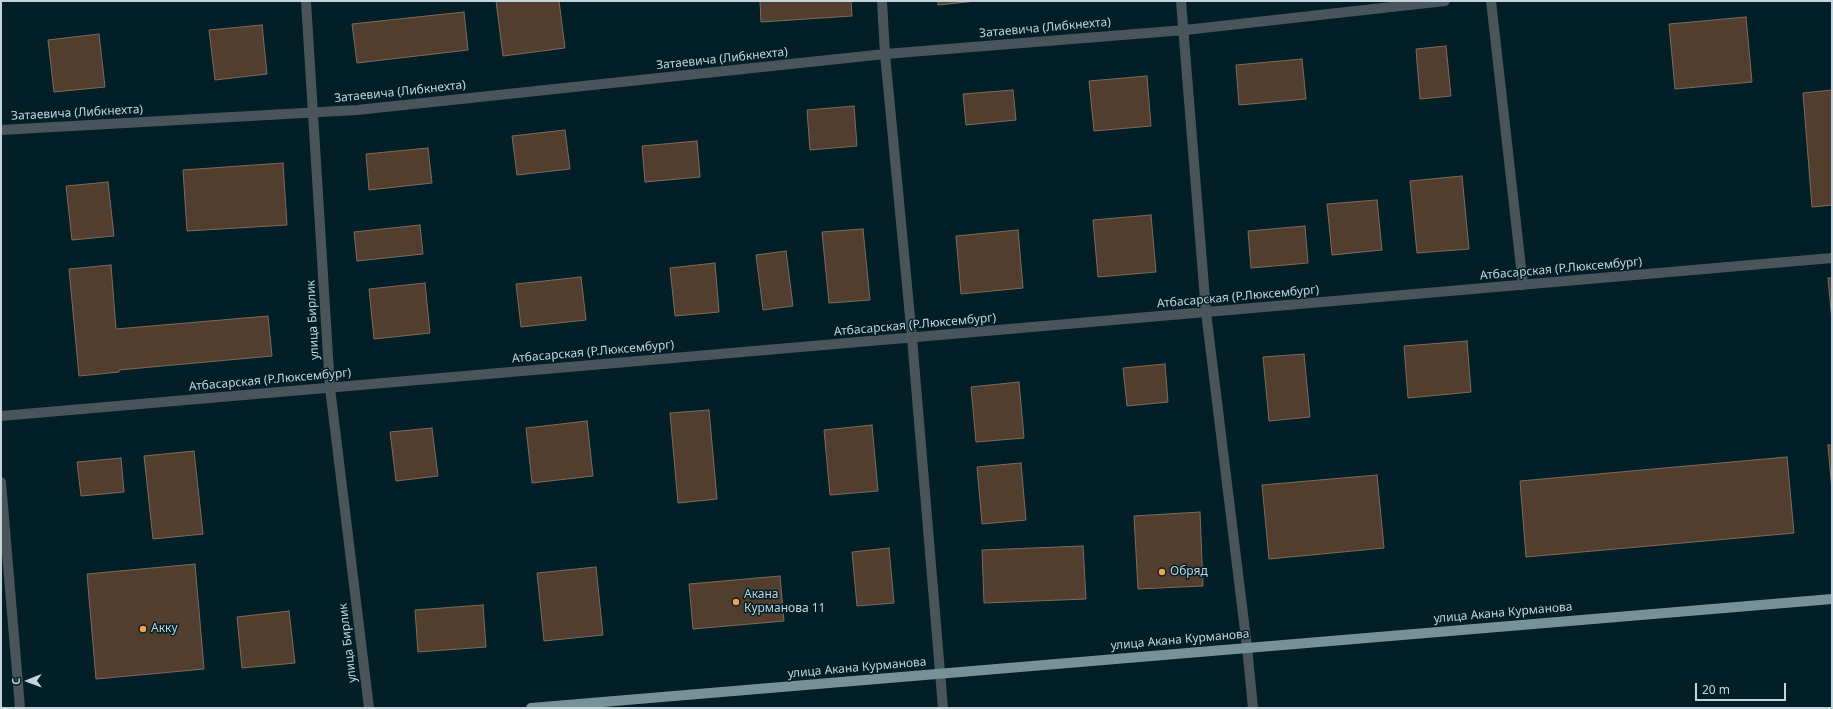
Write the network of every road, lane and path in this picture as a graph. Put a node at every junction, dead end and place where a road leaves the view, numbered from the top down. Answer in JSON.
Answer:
{"nodes":[{"id":1,"x":306,"y":1,"type":"edge"},
{"id":2,"x":882,"y":1,"type":"edge"},
{"id":3,"x":1181,"y":1,"type":"edge"},
{"id":4,"x":1445,"y":1,"type":"edge"},
{"id":5,"x":1491,"y":1,"type":"edge"},
{"id":6,"x":1184,"y":30,"type":"junction"},
{"id":7,"x":884,"y":54,"type":"junction"},
{"id":8,"x":314,"y":114,"type":"junction"},
{"id":9,"x":1,"y":130,"type":"edge"},
{"id":10,"x":1832,"y":258,"type":"edge"},
{"id":11,"x":1523,"y":285,"type":"junction"},
{"id":12,"x":1206,"y":312,"type":"junction"},
{"id":13,"x":912,"y":338,"type":"junction"},
{"id":14,"x":330,"y":388,"type":"junction"},
{"id":15,"x":1,"y":416,"type":"edge"},
{"id":16,"x":1,"y":482,"type":"edge"},
{"id":17,"x":1832,"y":599,"type":"edge"},
{"id":18,"x":1247,"y":647,"type":"junction"},
{"id":19,"x":941,"y":674,"type":"junction"},
{"id":20,"x":20,"y":708,"type":"edge"},
{"id":21,"x":369,"y":708,"type":"edge"},
{"id":22,"x":530,"y":708,"type":"edge"},
{"id":23,"x":943,"y":708,"type":"edge"},
{"id":24,"x":1253,"y":708,"type":"edge"}],
"edges":[{"from":1,"to":8,"type":"street","name":"улица Бирлик"},
{"from":2,"to":7,"type":"street"},
{"from":3,"to":6,"type":"street"},
{"from":4,"to":6,"type":"street","name":"Затаевича (Либкнехта)"},
{"from":5,"to":11,"type":"street"},
{"from":6,"to":7,"type":"street","name":"Затаевича (Либкнехта)"},
{"from":6,"to":12,"type":"street"},
{"from":7,"to":8,"type":"street","name":"Затаевича (Либкнехта)"},
{"from":7,"to":13,"type":"street"},
{"from":8,"to":9,"type":"street","name":"Затаевича (Либкнехта)"},
{"from":8,"to":14,"type":"street","name":"улица Бирлик"},
{"from":10,"to":11,"type":"street","name":"Атбасарская (Р.Люксембург)"},
{"from":11,"to":12,"type":"street","name":"Атбасарская (Р.Люксембург)"},
{"from":12,"to":13,"type":"street","name":"Атбасарская (Р.Люксембург)"},
{"from":12,"to":18,"type":"street"},
{"from":13,"to":14,"type":"street","name":"Атбасарская (Р.Люксембург)"},
{"from":13,"to":19,"type":"street"},
{"from":14,"to":15,"type":"street","name":"Атбасарская (Р.Люксембург)"},
{"from":14,"to":21,"type":"street","name":"улица Бирлик"},
{"from":16,"to":20,"type":"street"},
{"from":17,"to":18,"type":"main road","name":"улица Акана Курманова"},
{"from":18,"to":19,"type":"main road","name":"улица Акана Курманова"},
{"from":18,"to":24,"type":"street"},
{"from":19,"to":22,"type":"main road","name":"улица Акана Курманова"},
{"from":19,"to":23,"type":"street"}]}
